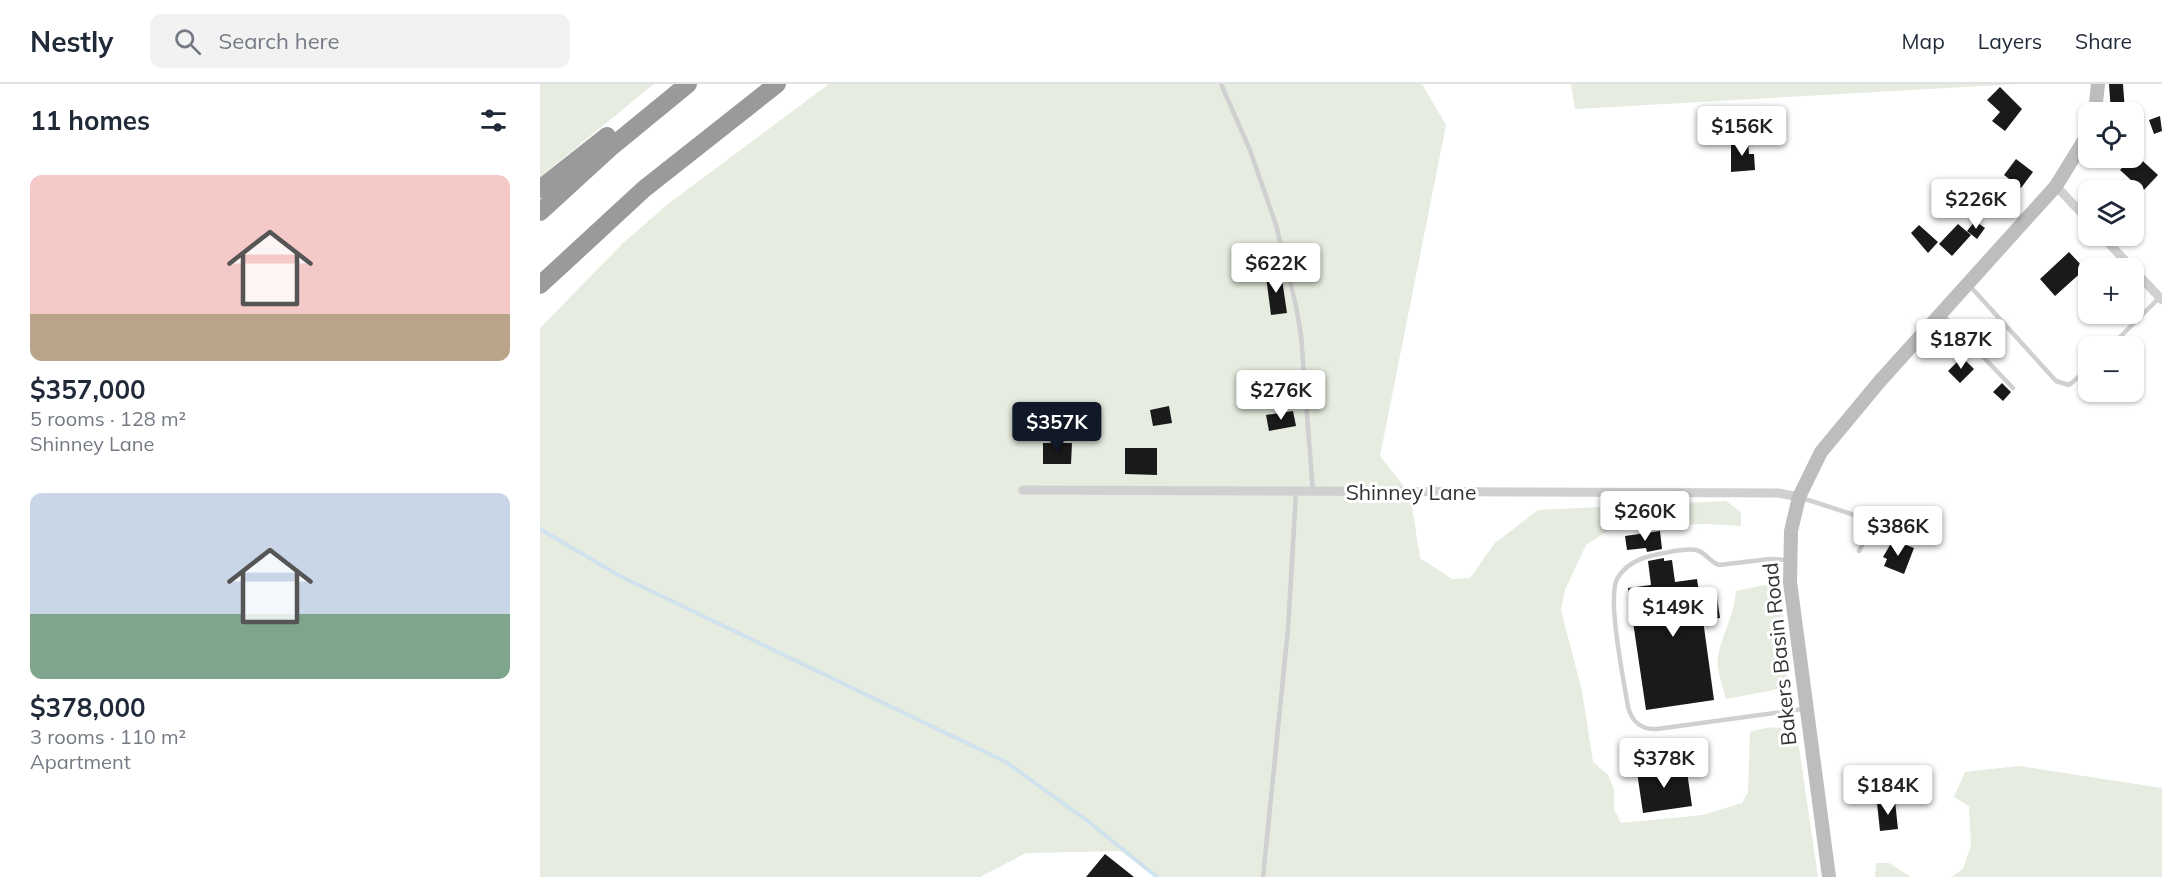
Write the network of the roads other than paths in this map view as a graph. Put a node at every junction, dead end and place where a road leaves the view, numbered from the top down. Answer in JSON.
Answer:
{"nodes":[{"id":1,"x":683,"y":84,"type":"edge"},
{"id":2,"x":688,"y":84,"type":"edge"},
{"id":3,"x":777,"y":84,"type":"edge"},
{"id":4,"x":1221,"y":84,"type":"edge"},
{"id":5,"x":2098,"y":84,"type":"edge"},
{"id":6,"x":2096,"y":102,"type":"edge"},
{"id":7,"x":2078,"y":150,"type":"edge"},
{"id":8,"x":2056,"y":186,"type":"junction"},
{"id":9,"x":540,"y":189,"type":"edge"},
{"id":10,"x":2078,"y":209,"type":"edge"},
{"id":11,"x":540,"y":212,"type":"edge"},
{"id":12,"x":2112,"y":246,"type":"edge"},
{"id":13,"x":1967,"y":284,"type":"junction"},
{"id":14,"x":540,"y":285,"type":"edge"},
{"id":15,"x":2161,"y":298,"type":"edge"},
{"id":16,"x":1941,"y":312,"type":"junction"},
{"id":17,"x":2121,"y":336,"type":"edge"},
{"id":18,"x":2078,"y":377,"type":"edge"},
{"id":19,"x":2013,"y":388,"type":"dead end"},
{"id":20,"x":1023,"y":489,"type":"dead end"},
{"id":21,"x":1296,"y":493,"type":"junction"},
{"id":22,"x":1313,"y":493,"type":"junction"},
{"id":23,"x":1799,"y":497,"type":"junction"},
{"id":24,"x":1875,"y":520,"type":"junction"},
{"id":25,"x":1913,"y":534,"type":"dead end"},
{"id":26,"x":1859,"y":551,"type":"dead end"},
{"id":27,"x":1790,"y":560,"type":"junction"},
{"id":28,"x":1806,"y":708,"type":"junction"},
{"id":29,"x":1263,"y":877,"type":"edge"},
{"id":30,"x":1829,"y":877,"type":"edge"}],
"edges":[{"from":1,"to":9,"type":"highway"},
{"from":2,"to":11,"type":"highway"},
{"from":3,"to":14,"type":"highway"},
{"from":4,"to":22,"type":"lane"},
{"from":5,"to":6,"type":"main road"},
{"from":7,"to":8,"type":"main road","name":"Bakers Basin Road"},
{"from":8,"to":10,"type":"street"},
{"from":8,"to":13,"type":"main road","name":"Bakers Basin Road"},
{"from":12,"to":15,"type":"street"},
{"from":13,"to":16,"type":"main road","name":"Bakers Basin Road"},
{"from":13,"to":18,"type":"lane"},
{"from":15,"to":17,"type":"lane"},
{"from":16,"to":19,"type":"lane"},
{"from":16,"to":23,"type":"main road","name":"Bakers Basin Road"},
{"from":20,"to":21,"type":"street","name":"Shinney Lane"},
{"from":21,"to":22,"type":"street","name":"Shinney Lane"},
{"from":21,"to":29,"type":"lane"},
{"from":22,"to":23,"type":"street","name":"Shinney Lane"},
{"from":23,"to":24,"type":"lane"},
{"from":23,"to":27,"type":"main road","name":"Bakers Basin Road"},
{"from":24,"to":25,"type":"lane"},
{"from":24,"to":26,"type":"lane"},
{"from":27,"to":28,"type":"main road","name":"Bakers Basin Road"},
{"from":27,"to":28,"type":"lane"},
{"from":28,"to":30,"type":"main road","name":"Bakers Basin Road"}]}
